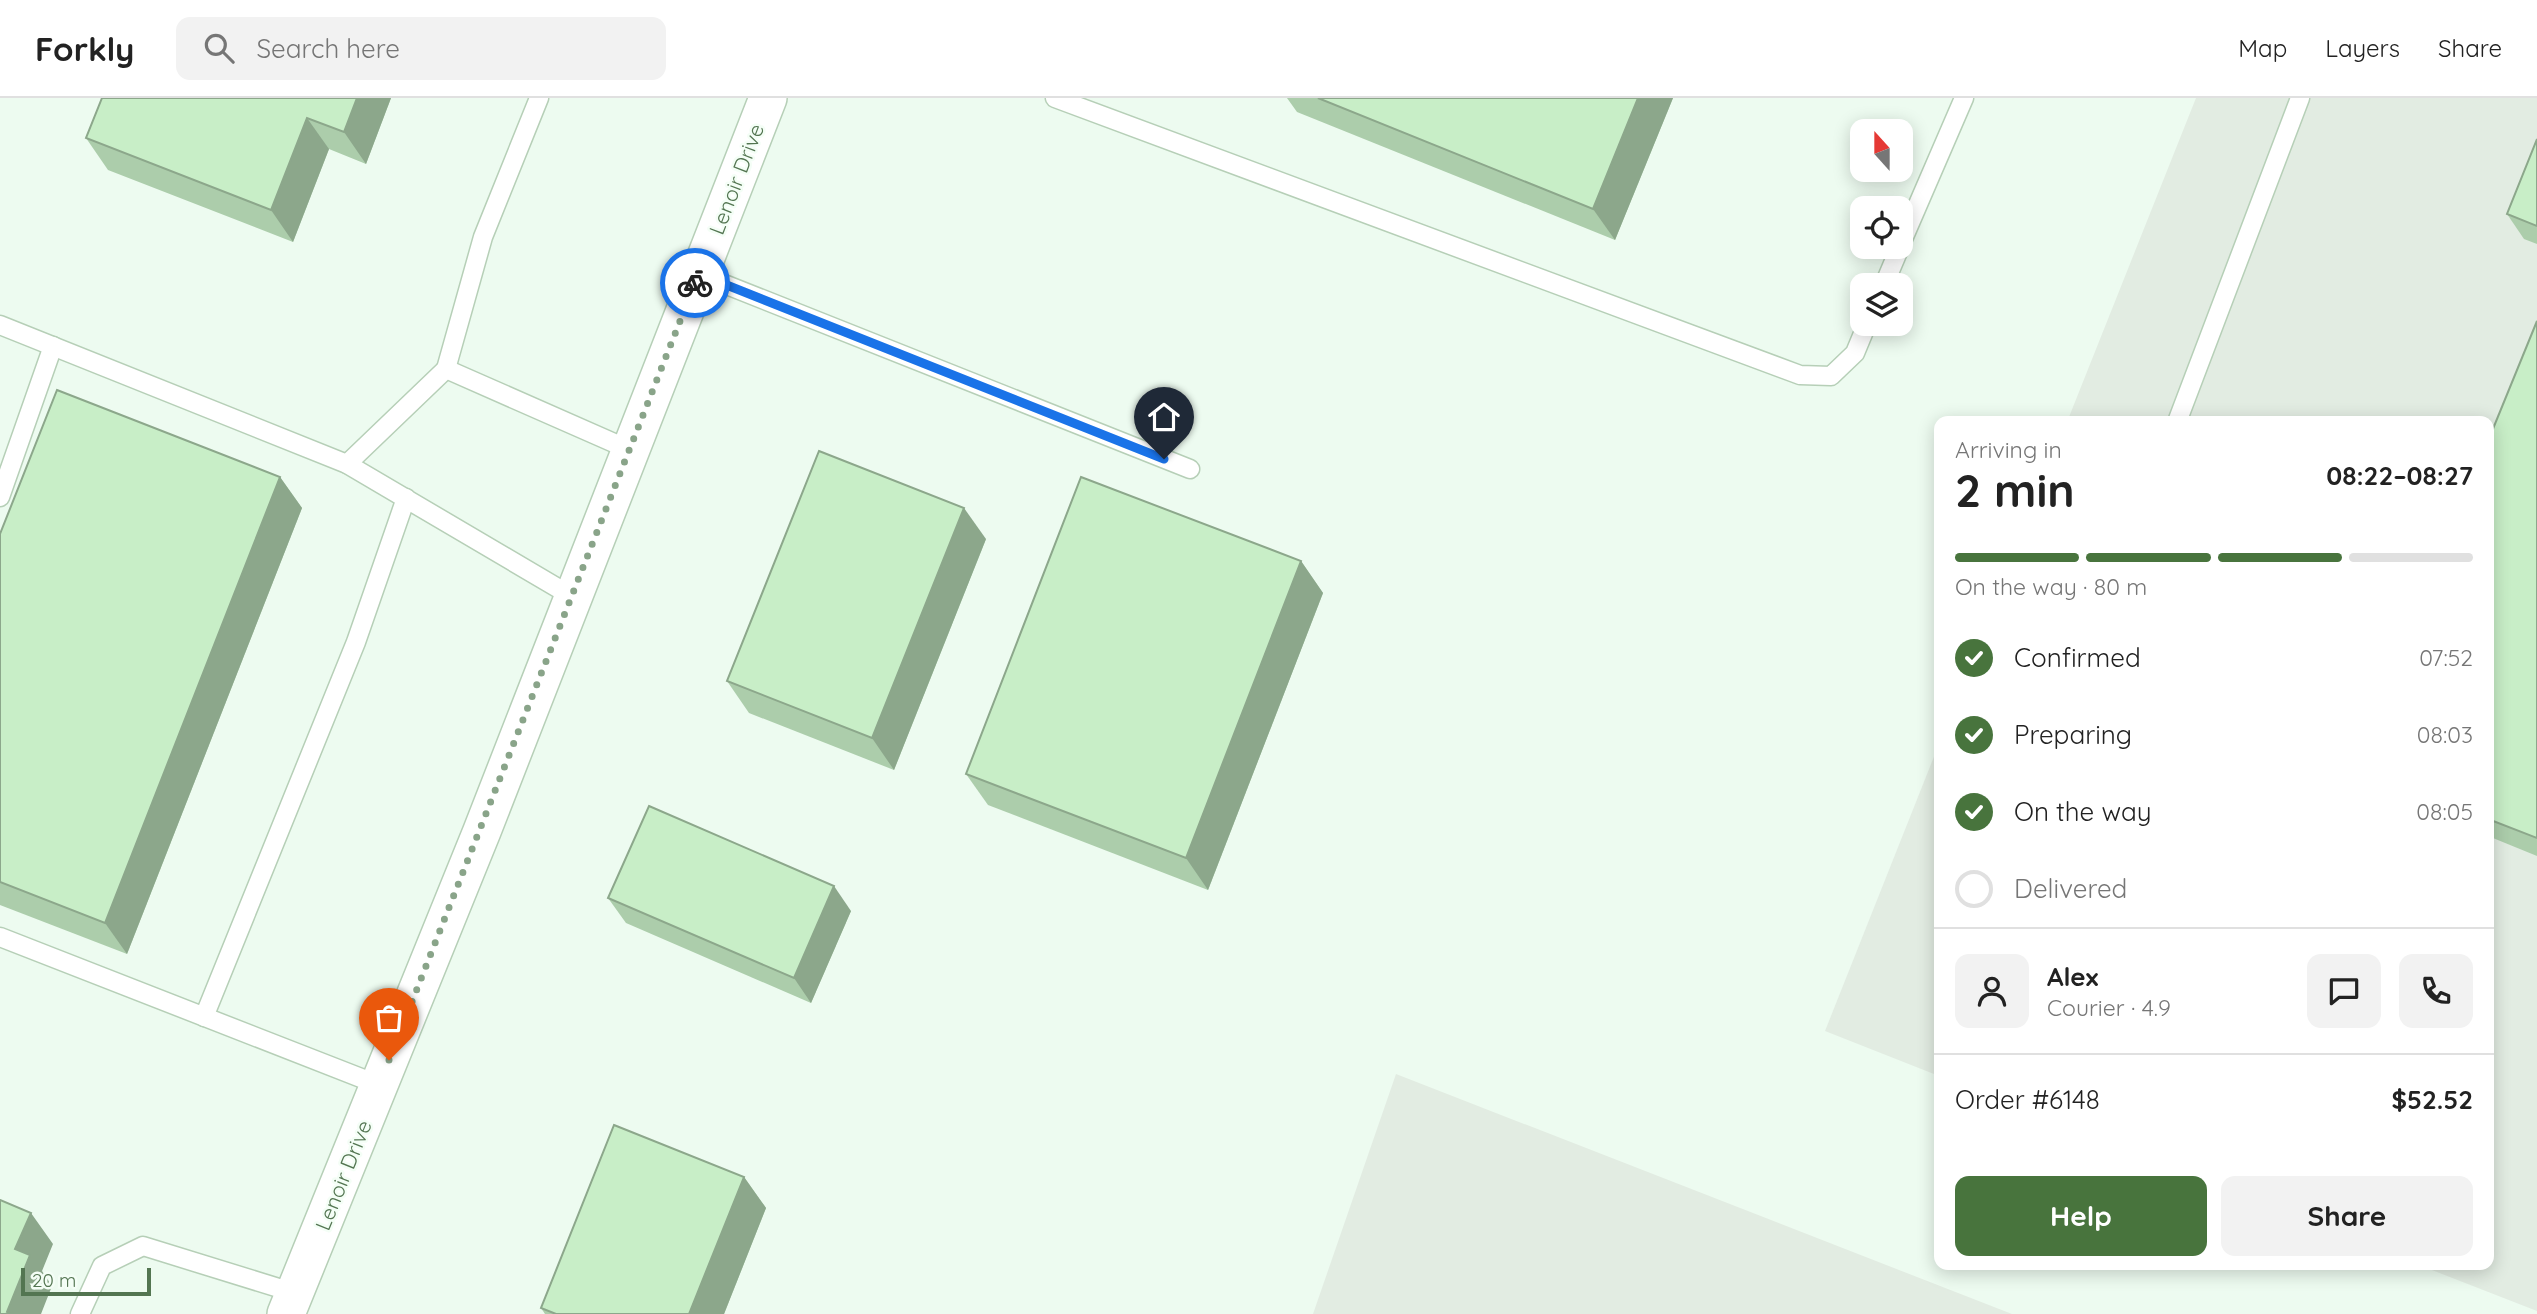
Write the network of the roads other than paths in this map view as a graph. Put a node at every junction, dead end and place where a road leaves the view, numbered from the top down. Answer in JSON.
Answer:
{"nodes":[{"id":1,"x":539,"y":98,"type":"edge"},
{"id":2,"x":768,"y":98,"type":"edge"},
{"id":3,"x":1055,"y":98,"type":"edge"},
{"id":4,"x":1964,"y":98,"type":"edge"},
{"id":5,"x":2300,"y":98,"type":"edge"},
{"id":6,"x":1913,"y":216,"type":"edge"},
{"id":7,"x":699,"y":274,"type":"junction"},
{"id":8,"x":0,"y":325,"type":"edge"},
{"id":9,"x":1862,"y":336,"type":"edge"},
{"id":10,"x":52,"y":346,"type":"junction"},
{"id":11,"x":446,"y":369,"type":"junction"},
{"id":12,"x":2179,"y":416,"type":"edge"},
{"id":13,"x":630,"y":450,"type":"junction"},
{"id":14,"x":347,"y":464,"type":"junction"},
{"id":15,"x":1190,"y":469,"type":"dead end"},
{"id":16,"x":0,"y":497,"type":"edge"},
{"id":17,"x":406,"y":498,"type":"junction"},
{"id":18,"x":573,"y":597,"type":"junction"},
{"id":19,"x":0,"y":937,"type":"edge"},
{"id":20,"x":204,"y":1017,"type":"junction"},
{"id":21,"x":379,"y":1085,"type":"junction"},
{"id":22,"x":291,"y":1304,"type":"edge"},
{"id":23,"x":80,"y":1314,"type":"edge"}],
"edges":[{"from":1,"to":11,"type":"lane"},
{"from":2,"to":7,"type":"street","name":"Lenoir Drive"},
{"from":3,"to":9,"type":"lane"},
{"from":4,"to":6,"type":"lane"},
{"from":5,"to":12,"type":"lane"},
{"from":7,"to":13,"type":"street","name":"Lenoir Drive"},
{"from":7,"to":15,"type":"lane"},
{"from":8,"to":10,"type":"lane"},
{"from":10,"to":14,"type":"lane"},
{"from":10,"to":16,"type":"lane"},
{"from":11,"to":13,"type":"lane"},
{"from":11,"to":14,"type":"lane"},
{"from":13,"to":18,"type":"street","name":"Lenoir Drive"},
{"from":14,"to":17,"type":"lane"},
{"from":17,"to":18,"type":"lane"},
{"from":17,"to":20,"type":"lane"},
{"from":18,"to":21,"type":"street","name":"Lenoir Drive"},
{"from":19,"to":20,"type":"lane"},
{"from":20,"to":21,"type":"lane"},
{"from":21,"to":22,"type":"street","name":"Lenoir Drive"},
{"from":22,"to":23,"type":"lane"}]}
